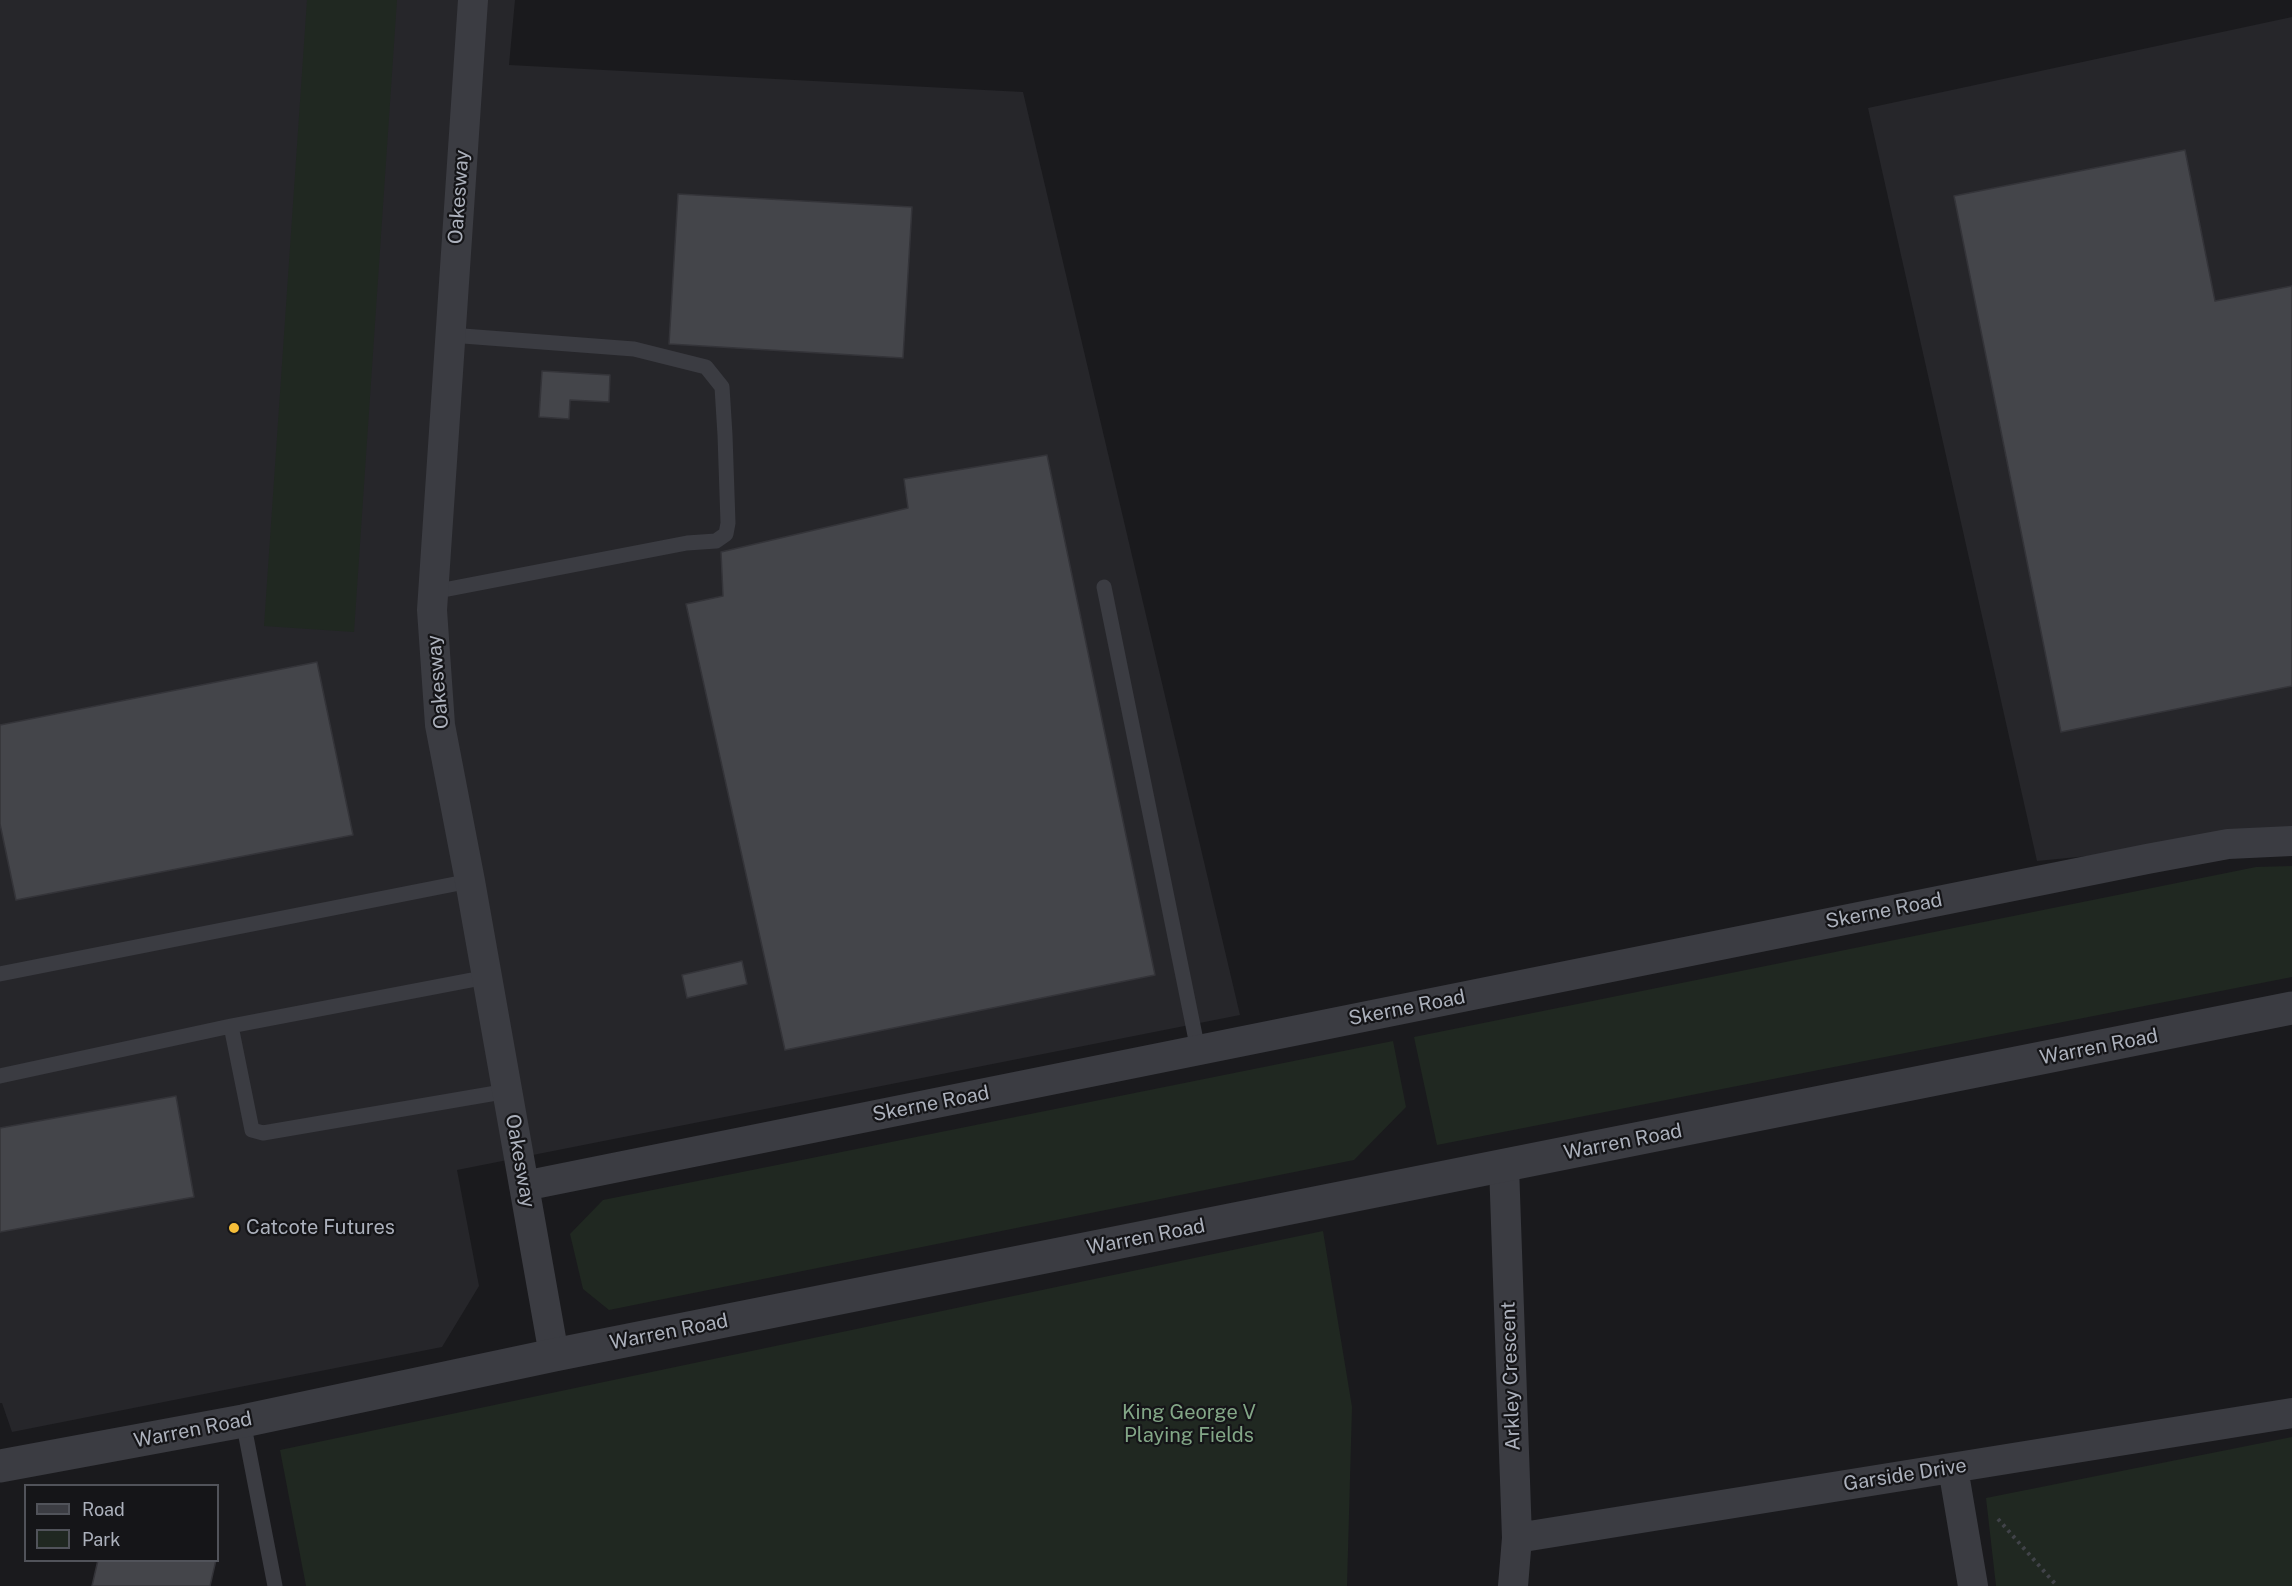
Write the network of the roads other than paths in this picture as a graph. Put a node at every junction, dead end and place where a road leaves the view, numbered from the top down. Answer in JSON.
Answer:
{"nodes":[{"id":1,"x":473,"y":0,"type":"edge"},
{"id":2,"x":450,"y":335,"type":"junction"},
{"id":3,"x":1104,"y":587,"type":"dead end"},
{"id":4,"x":433,"y":592,"type":"junction"},
{"id":5,"x":2292,"y":841,"type":"edge"},
{"id":6,"x":470,"y":881,"type":"junction"},
{"id":7,"x":0,"y":974,"type":"edge"},
{"id":8,"x":487,"y":977,"type":"junction"},
{"id":9,"x":2292,"y":1008,"type":"edge"},
{"id":10,"x":231,"y":1026,"type":"junction"},
{"id":11,"x":1198,"y":1050,"type":"junction"},
{"id":12,"x":0,"y":1076,"type":"edge"},
{"id":13,"x":507,"y":1092,"type":"junction"},
{"id":14,"x":1504,"y":1166,"type":"junction"},
{"id":15,"x":524,"y":1186,"type":"junction"},
{"id":16,"x":554,"y":1355,"type":"junction"},
{"id":17,"x":2292,"y":1413,"type":"edge"},
{"id":18,"x":243,"y":1421,"type":"junction"},
{"id":19,"x":0,"y":1466,"type":"edge"},
{"id":20,"x":1953,"y":1468,"type":"junction"},
{"id":21,"x":1517,"y":1538,"type":"junction"},
{"id":22,"x":275,"y":1586,"type":"edge"},
{"id":23,"x":1513,"y":1586,"type":"edge"},
{"id":24,"x":1973,"y":1586,"type":"edge"}],
"edges":[{"from":1,"to":2,"type":"street","name":"Oakesway"},
{"from":2,"to":4,"type":"street","name":"Oakesway"},
{"from":2,"to":4,"type":"lane"},
{"from":3,"to":11,"type":"lane"},
{"from":4,"to":6,"type":"street","name":"Oakesway"},
{"from":5,"to":11,"type":"street","name":"Skerne Road"},
{"from":6,"to":7,"type":"lane"},
{"from":6,"to":8,"type":"street","name":"Oakesway"},
{"from":8,"to":10,"type":"lane"},
{"from":8,"to":13,"type":"street","name":"Oakesway"},
{"from":9,"to":14,"type":"street","name":"Warren Road"},
{"from":10,"to":12,"type":"lane"},
{"from":10,"to":13,"type":"lane"},
{"from":11,"to":15,"type":"street","name":"Skerne Road"},
{"from":13,"to":15,"type":"street","name":"Oakesway"},
{"from":14,"to":16,"type":"street","name":"Warren Road"},
{"from":14,"to":21,"type":"street","name":"Arkley Crescent"},
{"from":15,"to":16,"type":"street","name":"Oakesway"},
{"from":16,"to":18,"type":"street","name":"Warren Road"},
{"from":17,"to":20,"type":"street","name":"Garside Drive"},
{"from":18,"to":19,"type":"street","name":"Warren Road"},
{"from":18,"to":22,"type":"lane"},
{"from":20,"to":21,"type":"street","name":"Garside Drive"},
{"from":20,"to":24,"type":"street"},
{"from":21,"to":23,"type":"street","name":"Arkley Crescent"}]}
